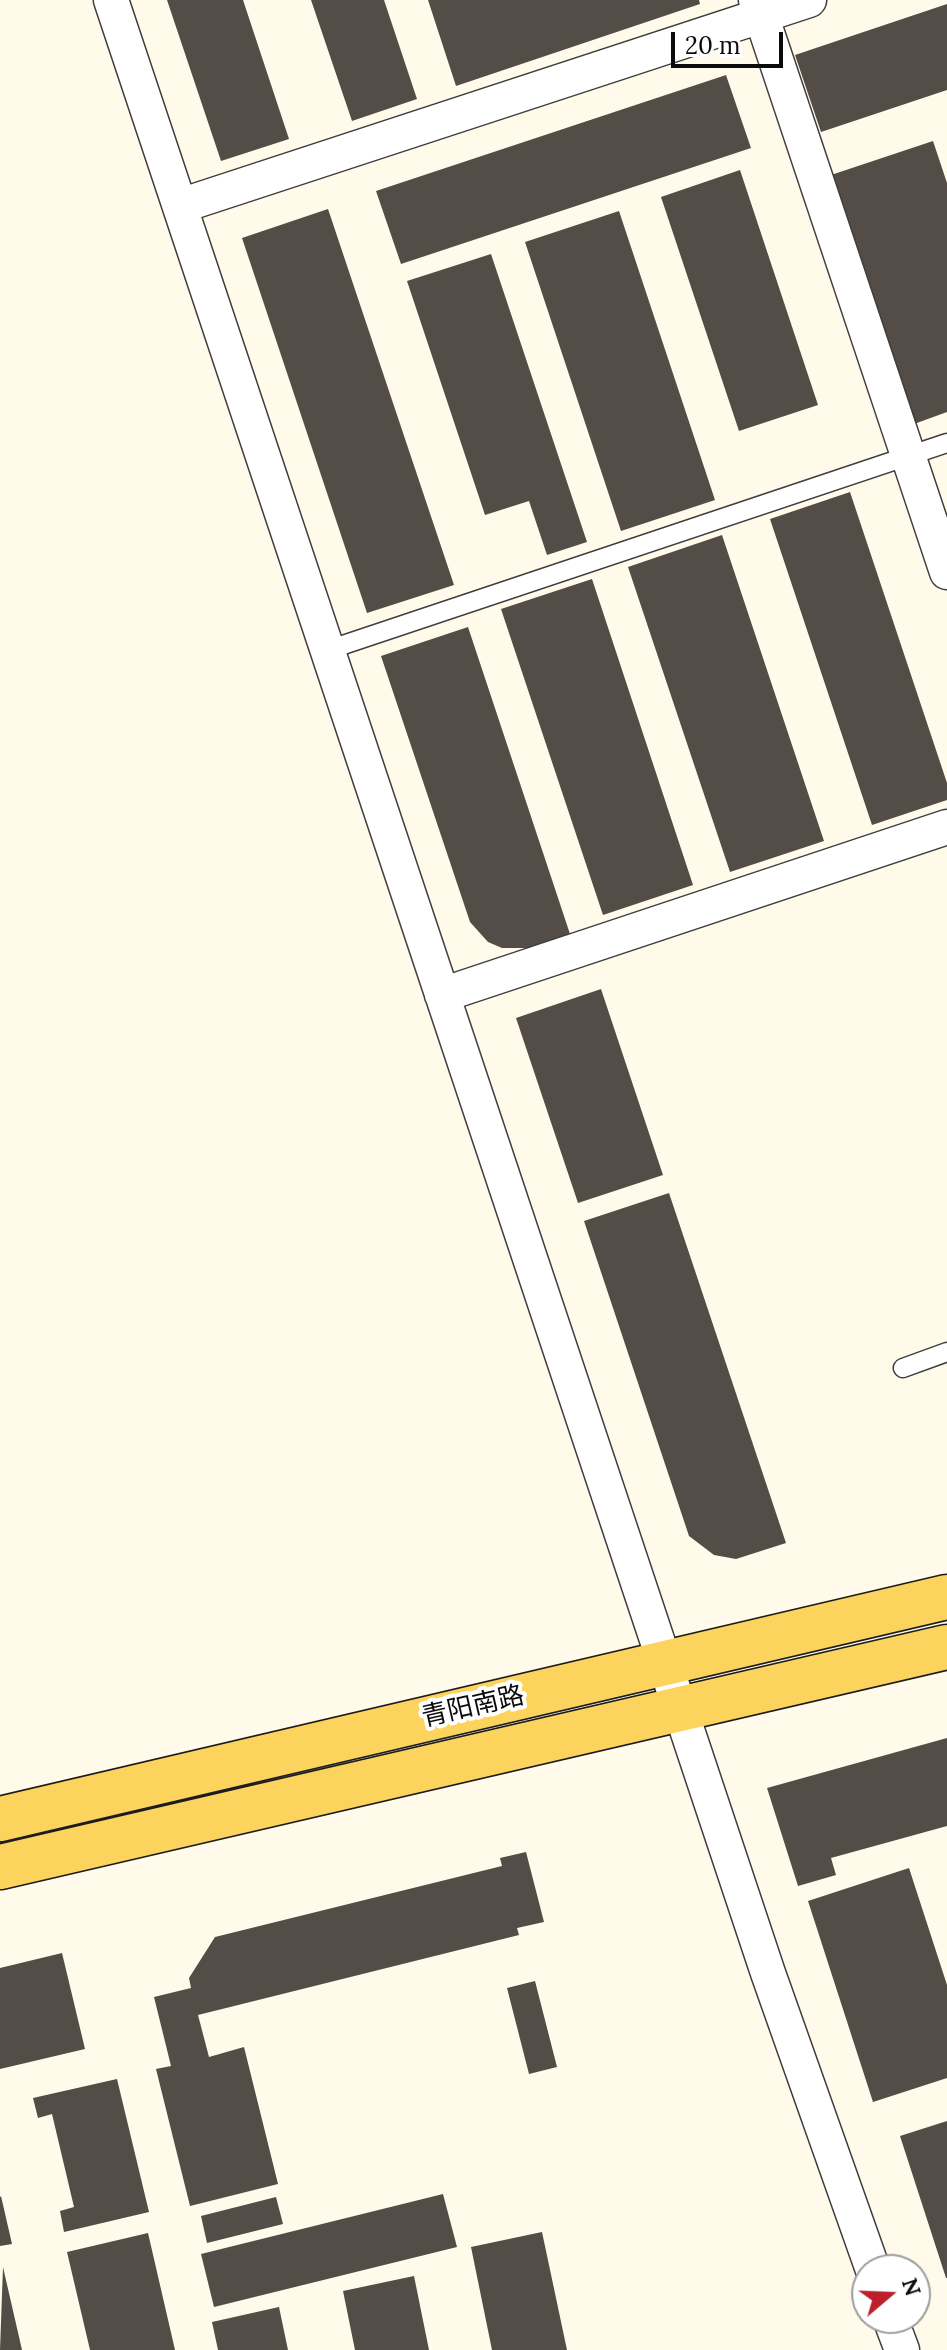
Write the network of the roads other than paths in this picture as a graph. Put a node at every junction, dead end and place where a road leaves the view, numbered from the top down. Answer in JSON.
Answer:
{"nodes":[{"id":1,"x":111,"y":0,"type":"edge"},
{"id":2,"x":809,"y":0,"type":"edge"},
{"id":3,"x":759,"y":8,"type":"edge"},
{"id":4,"x":180,"y":206,"type":"junction"},
{"id":5,"x":947,"y":443,"type":"edge"},
{"id":6,"x":908,"y":456,"type":"junction"},
{"id":7,"x":947,"y":572,"type":"edge"},
{"id":8,"x":328,"y":650,"type":"junction"},
{"id":9,"x":947,"y":827,"type":"edge"},
{"id":10,"x":442,"y":995,"type":"junction"},
{"id":11,"x":947,"y":1352,"type":"edge"},
{"id":12,"x":903,"y":1368,"type":"dead end"},
{"id":13,"x":947,"y":1597,"type":"edge"},
{"id":14,"x":947,"y":1647,"type":"edge"},
{"id":15,"x":664,"y":1662,"type":"junction"},
{"id":16,"x":680,"y":1708,"type":"junction"},
{"id":17,"x":0,"y":1819,"type":"edge"},
{"id":18,"x":0,"y":1867,"type":"edge"},
{"id":19,"x":867,"y":2254,"type":"edge"}],
"edges":[{"from":1,"to":4,"type":"street"},
{"from":2,"to":3,"type":"street"},
{"from":3,"to":4,"type":"street"},
{"from":3,"to":6,"type":"street"},
{"from":4,"to":8,"type":"street"},
{"from":5,"to":6,"type":"lane"},
{"from":6,"to":7,"type":"street"},
{"from":6,"to":8,"type":"lane"},
{"from":8,"to":10,"type":"street"},
{"from":9,"to":10,"type":"street"},
{"from":10,"to":15,"type":"street"},
{"from":11,"to":12,"type":"lane"},
{"from":13,"to":15,"type":"main road","name":"青阳南路"},
{"from":14,"to":16,"type":"main road","name":"青阳南路"},
{"from":15,"to":16,"type":"street"},
{"from":15,"to":17,"type":"main road","name":"青阳南路"},
{"from":16,"to":18,"type":"main road","name":"青阳南路"},
{"from":16,"to":19,"type":"street"}]}
